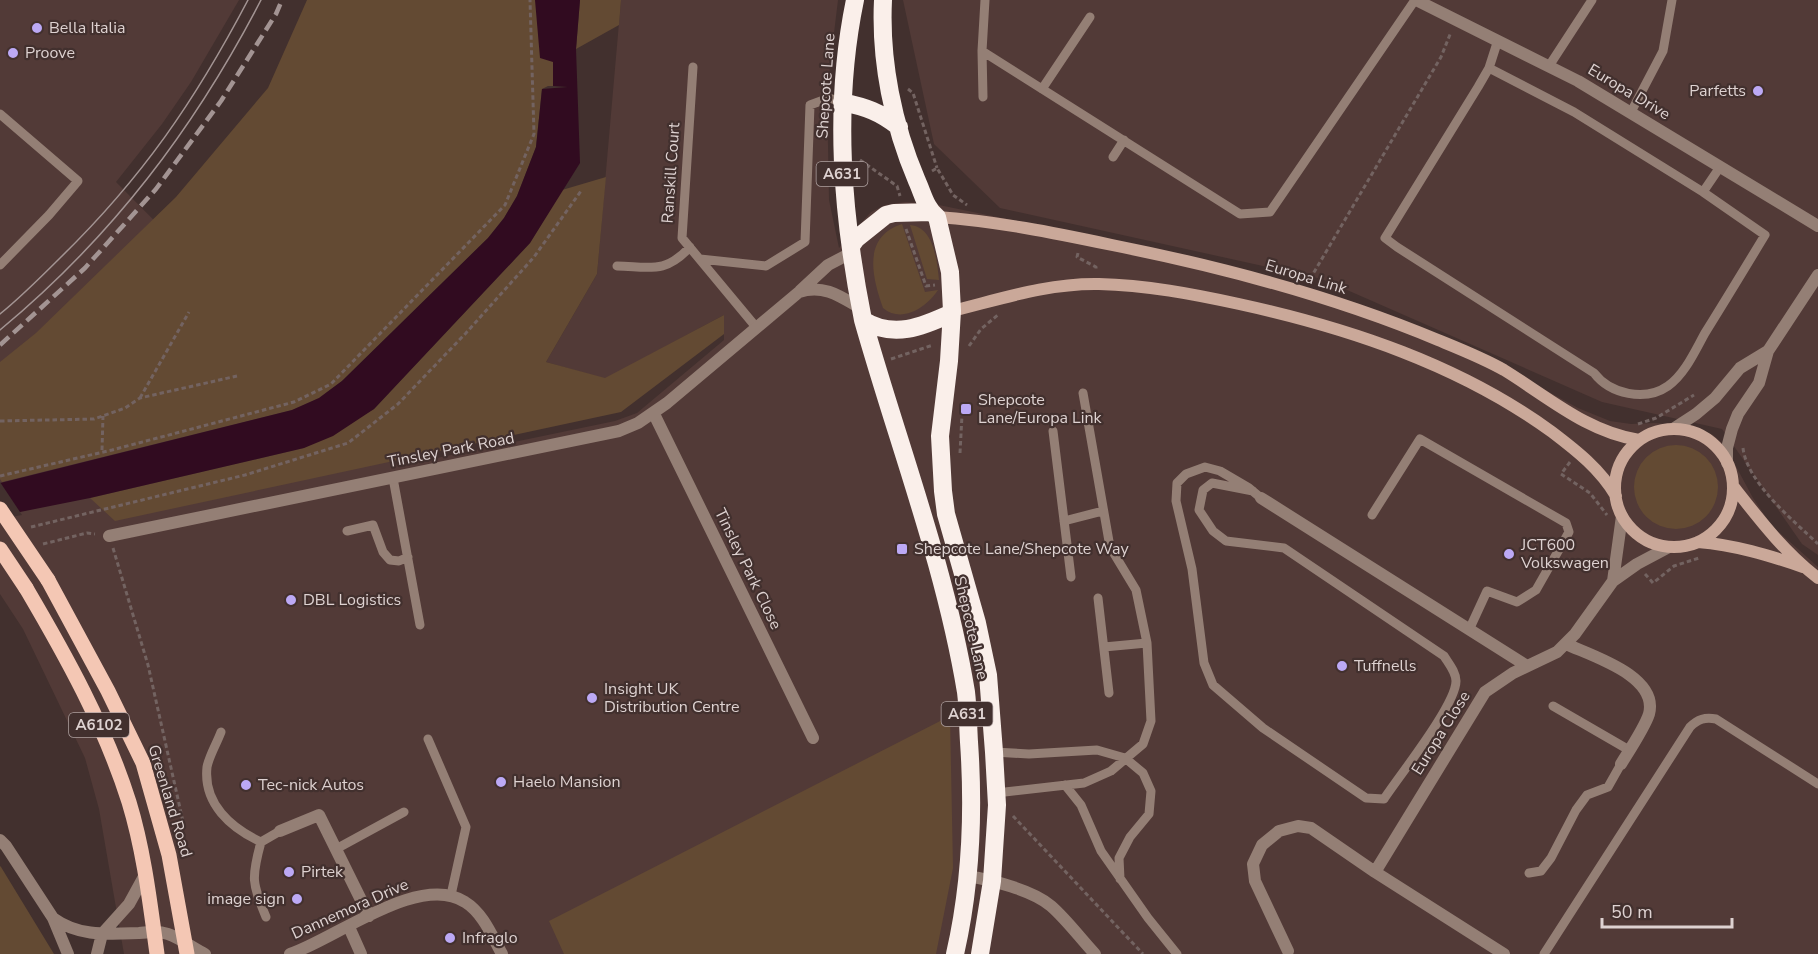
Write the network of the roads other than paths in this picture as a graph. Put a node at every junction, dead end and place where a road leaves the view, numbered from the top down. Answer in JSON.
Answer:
{"nodes":[{"id":1,"x":855,"y":0,"type":"edge"},
{"id":2,"x":883,"y":0,"type":"edge"},
{"id":3,"x":985,"y":0,"type":"edge"},
{"id":4,"x":1416,"y":0,"type":"edge"},
{"id":5,"x":1592,"y":0,"type":"edge"},
{"id":6,"x":1672,"y":0,"type":"edge"},
{"id":7,"x":1090,"y":17,"type":"dead end"},
{"id":8,"x":1497,"y":40,"type":"junction"},
{"id":9,"x":982,"y":51,"type":"junction"},
{"id":10,"x":1549,"y":66,"type":"junction"},
{"id":11,"x":693,"y":67,"type":"dead end"},
{"id":12,"x":1489,"y":68,"type":"junction"},
{"id":13,"x":1042,"y":89,"type":"junction"},
{"id":14,"x":983,"y":97,"type":"dead end"},
{"id":15,"x":842,"y":102,"type":"junction"},
{"id":16,"x":1631,"y":112,"type":"junction"},
{"id":17,"x":0,"y":114,"type":"edge"},
{"id":18,"x":899,"y":128,"type":"junction"},
{"id":19,"x":1124,"y":140,"type":"junction"},
{"id":20,"x":1113,"y":157,"type":"dead end"},
{"id":21,"x":1720,"y":167,"type":"junction"},
{"id":22,"x":1703,"y":192,"type":"junction"},
{"id":23,"x":934,"y":215,"type":"junction"},
{"id":24,"x":1818,"y":226,"type":"edge"},
{"id":25,"x":690,"y":247,"type":"junction"},
{"id":26,"x":851,"y":249,"type":"junction"},
{"id":27,"x":700,"y":260,"type":"junction"},
{"id":28,"x":0,"y":266,"type":"edge"},
{"id":29,"x":617,"y":266,"type":"dead end"},
{"id":30,"x":1818,"y":275,"type":"edge"},
{"id":31,"x":799,"y":292,"type":"junction"},
{"id":32,"x":952,"y":312,"type":"junction"},
{"id":33,"x":861,"y":314,"type":"junction"},
{"id":34,"x":756,"y":327,"type":"junction"},
{"id":35,"x":1768,"y":351,"type":"junction"},
{"id":36,"x":1083,"y":393,"type":"dead end"},
{"id":37,"x":654,"y":414,"type":"junction"},
{"id":38,"x":1673,"y":429,"type":"junction"},
{"id":39,"x":1053,"y":431,"type":"dead end"},
{"id":40,"x":1640,"y":440,"type":"junction"},
{"id":41,"x":1727,"y":463,"type":"junction"},
{"id":42,"x":393,"y":478,"type":"junction"},
{"id":43,"x":1733,"y":486,"type":"junction"},
{"id":44,"x":1257,"y":495,"type":"junction"},
{"id":45,"x":1616,"y":496,"type":"junction"},
{"id":46,"x":0,"y":509,"type":"edge"},
{"id":47,"x":1103,"y":511,"type":"junction"},
{"id":48,"x":1372,"y":515,"type":"dead end"},
{"id":49,"x":1622,"y":516,"type":"junction"},
{"id":50,"x":1064,"y":521,"type":"junction"},
{"id":51,"x":347,"y":531,"type":"dead end"},
{"id":52,"x":109,"y":536,"type":"road end"},
{"id":53,"x":1697,"y":542,"type":"junction"},
{"id":54,"x":1669,"y":547,"type":"junction"},
{"id":55,"x":0,"y":549,"type":"edge"},
{"id":56,"x":408,"y":557,"type":"junction"},
{"id":57,"x":1804,"y":567,"type":"junction"},
{"id":58,"x":962,"y":574,"type":"junction"},
{"id":59,"x":1071,"y":577,"type":"dead end"},
{"id":60,"x":1818,"y":578,"type":"edge"},
{"id":61,"x":1613,"y":581,"type":"junction"},
{"id":62,"x":941,"y":582,"type":"junction"},
{"id":63,"x":1098,"y":598,"type":"dead end"},
{"id":64,"x":420,"y":625,"type":"dead end"},
{"id":65,"x":1469,"y":630,"type":"junction"},
{"id":66,"x":1147,"y":643,"type":"junction"},
{"id":67,"x":1566,"y":644,"type":"junction"},
{"id":68,"x":1104,"y":647,"type":"junction"},
{"id":69,"x":1527,"y":666,"type":"junction"},
{"id":70,"x":1109,"y":693,"type":"dead end"},
{"id":71,"x":1553,"y":706,"type":"dead end"},
{"id":72,"x":221,"y":732,"type":"dead end"},
{"id":73,"x":813,"y":738,"type":"dead end"},
{"id":74,"x":428,"y":739,"type":"dead end"},
{"id":75,"x":1629,"y":750,"type":"junction"},
{"id":76,"x":994,"y":752,"type":"junction"},
{"id":77,"x":1125,"y":758,"type":"junction"},
{"id":78,"x":1622,"y":764,"type":"joint"},
{"id":79,"x":972,"y":780,"type":"junction"},
{"id":80,"x":1818,"y":784,"type":"edge"},
{"id":81,"x":1065,"y":785,"type":"junction"},
{"id":82,"x":997,"y":799,"type":"junction"},
{"id":83,"x":404,"y":812,"type":"dead end"},
{"id":84,"x":280,"y":831,"type":"joint"},
{"id":85,"x":0,"y":840,"type":"edge"},
{"id":86,"x":261,"y":842,"type":"junction"},
{"id":87,"x":336,"y":849,"type":"junction"},
{"id":88,"x":1375,"y":872,"type":"junction"},
{"id":89,"x":146,"y":873,"type":"junction"},
{"id":90,"x":1529,"y":873,"type":"dead end"},
{"id":91,"x":968,"y":876,"type":"junction"},
{"id":92,"x":1120,"y":879,"type":"junction"},
{"id":93,"x":992,"y":881,"type":"junction"},
{"id":94,"x":452,"y":895,"type":"junction"},
{"id":95,"x":369,"y":916,"type":"junction"},
{"id":96,"x":266,"y":917,"type":"dead end"},
{"id":97,"x":53,"y":918,"type":"junction"},
{"id":98,"x":349,"y":927,"type":"junction"},
{"id":99,"x":154,"y":932,"type":"junction"},
{"id":100,"x":102,"y":934,"type":"junction"},
{"id":101,"x":187,"y":949,"type":"edge"},
{"id":102,"x":1288,"y":951,"type":"dead end"},
{"id":103,"x":68,"y":954,"type":"edge"},
{"id":104,"x":98,"y":954,"type":"edge"},
{"id":105,"x":157,"y":954,"type":"edge"},
{"id":106,"x":205,"y":954,"type":"edge"},
{"id":107,"x":290,"y":954,"type":"edge"},
{"id":108,"x":361,"y":954,"type":"edge"},
{"id":109,"x":502,"y":954,"type":"edge"},
{"id":110,"x":955,"y":954,"type":"edge"},
{"id":111,"x":980,"y":954,"type":"edge"},
{"id":112,"x":1095,"y":954,"type":"edge"},
{"id":113,"x":1177,"y":954,"type":"edge"},
{"id":114,"x":1504,"y":954,"type":"edge"},
{"id":115,"x":1544,"y":954,"type":"edge"}],
"edges":[{"from":1,"to":15,"type":"highway","name":"Shepcote Lane","number":"A631"},
{"from":2,"to":18,"type":"highway","name":"Shepcote Lane"},
{"from":3,"to":9,"type":"lane"},
{"from":4,"to":8,"type":"street","name":"Europa Drive"},
{"from":4,"to":19,"type":"lane"},
{"from":5,"to":10,"type":"lane"},
{"from":6,"to":16,"type":"lane"},
{"from":7,"to":13,"type":"lane"},
{"from":8,"to":10,"type":"street","name":"Europa Drive"},
{"from":8,"to":12,"type":"lane"},
{"from":9,"to":13,"type":"lane"},
{"from":9,"to":14,"type":"lane"},
{"from":10,"to":16,"type":"street","name":"Europa Drive"},
{"from":11,"to":25,"type":"lane","name":"Ranskill Court"},
{"from":12,"to":22,"type":"lane"},
{"from":12,"to":22,"type":"lane"},
{"from":13,"to":19,"type":"lane"},
{"from":15,"to":18,"type":"highway"},
{"from":15,"to":26,"type":"highway","name":"Shepcote Lane","number":"A631"},
{"from":15,"to":27,"type":"lane"},
{"from":16,"to":21,"type":"street","name":"Europa Drive"},
{"from":17,"to":28,"type":"lane"},
{"from":18,"to":23,"type":"highway","name":"Shepcote Lane"},
{"from":19,"to":20,"type":"lane"},
{"from":21,"to":22,"type":"lane"},
{"from":21,"to":24,"type":"street","name":"Europa Drive"},
{"from":23,"to":26,"type":"highway"},
{"from":23,"to":32,"type":"highway","name":"Shepcote Lane"},
{"from":23,"to":40,"type":"street","name":"Europa Link"},
{"from":25,"to":27,"type":"lane","name":"Ranskill Court"},
{"from":25,"to":29,"type":"lane"},
{"from":26,"to":31,"type":"street","name":"Tinsley Park Road"},
{"from":26,"to":33,"type":"highway","name":"Shepcote Lane"},
{"from":27,"to":34,"type":"lane","name":"Ranskill Court"},
{"from":30,"to":35,"type":"street"},
{"from":31,"to":33,"type":"street"},
{"from":31,"to":34,"type":"street","name":"Tinsley Park Road"},
{"from":32,"to":33,"type":"highway"},
{"from":32,"to":45,"type":"street"},
{"from":32,"to":58,"type":"highway","name":"Shepcote Lane","number":"A631"},
{"from":33,"to":62,"type":"highway","name":"Shepcote Lane","number":"A631"},
{"from":34,"to":37,"type":"street","name":"Tinsley Park Road"},
{"from":35,"to":38,"type":"street"},
{"from":35,"to":41,"type":"street"},
{"from":36,"to":47,"type":"lane"},
{"from":37,"to":42,"type":"street","name":"Tinsley Park Road"},
{"from":37,"to":73,"type":"street","name":"Tinsley Park Close"},
{"from":38,"to":40,"type":"street"},
{"from":38,"to":41,"type":"street"},
{"from":39,"to":50,"type":"lane"},
{"from":40,"to":45,"type":"street"},
{"from":41,"to":43,"type":"street"},
{"from":42,"to":52,"type":"street","name":"Tinsley Park Road"},
{"from":42,"to":56,"type":"lane"},
{"from":43,"to":53,"type":"street"},
{"from":43,"to":57,"type":"street"},
{"from":44,"to":44,"type":"lane"},
{"from":44,"to":65,"type":"street"},
{"from":45,"to":49,"type":"street"},
{"from":46,"to":101,"type":"main road","name":"Greenland Road","number":"A6102","bridge":true},
{"from":47,"to":50,"type":"lane"},
{"from":47,"to":66,"type":"lane"},
{"from":48,"to":65,"type":"lane"},
{"from":49,"to":54,"type":"street"},
{"from":49,"to":61,"type":"street","name":"Europa Close"},
{"from":50,"to":59,"type":"lane"},
{"from":51,"to":56,"type":"lane"},
{"from":53,"to":54,"type":"street"},
{"from":53,"to":57,"type":"street"},
{"from":54,"to":61,"type":"street","name":"Europa Close"},
{"from":55,"to":89,"type":"main road","number":"A6102","bridge":true},
{"from":56,"to":64,"type":"lane"},
{"from":57,"to":60,"type":"street"},
{"from":58,"to":62,"type":"highway"},
{"from":58,"to":76,"type":"highway","name":"Shepcote Lane","number":"A631"},
{"from":61,"to":67,"type":"street","name":"Europa Close"},
{"from":62,"to":79,"type":"highway","name":"Shepcote Lane","number":"A631"},
{"from":63,"to":68,"type":"lane"},
{"from":65,"to":69,"type":"street"},
{"from":66,"to":68,"type":"lane"},
{"from":66,"to":77,"type":"lane"},
{"from":67,"to":69,"type":"street","name":"Europa Close"},
{"from":67,"to":75,"type":"street"},
{"from":68,"to":70,"type":"lane"},
{"from":69,"to":88,"type":"street","name":"Europa Close"},
{"from":71,"to":75,"type":"lane"},
{"from":72,"to":86,"type":"lane"},
{"from":74,"to":94,"type":"lane"},
{"from":75,"to":78,"type":"street"},
{"from":76,"to":77,"type":"lane"},
{"from":76,"to":79,"type":"highway"},
{"from":76,"to":82,"type":"highway","name":"Shepcote Lane","number":"A631"},
{"from":77,"to":81,"type":"lane"},
{"from":77,"to":92,"type":"lane"},
{"from":78,"to":90,"type":"lane"},
{"from":79,"to":82,"type":"highway"},
{"from":79,"to":91,"type":"highway","name":"Shepcote Lane","number":"A631"},
{"from":80,"to":115,"type":"lane"},
{"from":81,"to":82,"type":"lane"},
{"from":81,"to":92,"type":"lane"},
{"from":82,"to":93,"type":"highway","name":"Shepcote Lane","number":"A631"},
{"from":83,"to":87,"type":"lane"},
{"from":84,"to":86,"type":"lane"},
{"from":84,"to":87,"type":"street"},
{"from":85,"to":97,"type":"street"},
{"from":86,"to":96,"type":"lane"},
{"from":87,"to":95,"type":"street"},
{"from":88,"to":102,"type":"street"},
{"from":88,"to":114,"type":"street"},
{"from":89,"to":99,"type":"main road","number":"A6102"},
{"from":89,"to":100,"type":"street"},
{"from":91,"to":93,"type":"street"},
{"from":91,"to":110,"type":"highway","name":"Shepcote Lane","number":"A631"},
{"from":92,"to":113,"type":"lane"},
{"from":93,"to":111,"type":"highway","name":"Shepcote Lane","number":"A631"},
{"from":93,"to":112,"type":"street"},
{"from":94,"to":95,"type":"street","name":"Dannemora Drive"},
{"from":94,"to":109,"type":"street"},
{"from":95,"to":98,"type":"street","name":"Dannemora Drive"},
{"from":97,"to":100,"type":"street"},
{"from":97,"to":103,"type":"street"},
{"from":98,"to":107,"type":"street","name":"Dannemora Drive"},
{"from":98,"to":108,"type":"street"},
{"from":99,"to":100,"type":"street"},
{"from":99,"to":101,"type":"street"},
{"from":99,"to":105,"type":"main road","number":"A6102"},
{"from":100,"to":104,"type":"street"},
{"from":101,"to":106,"type":"street"}]}
